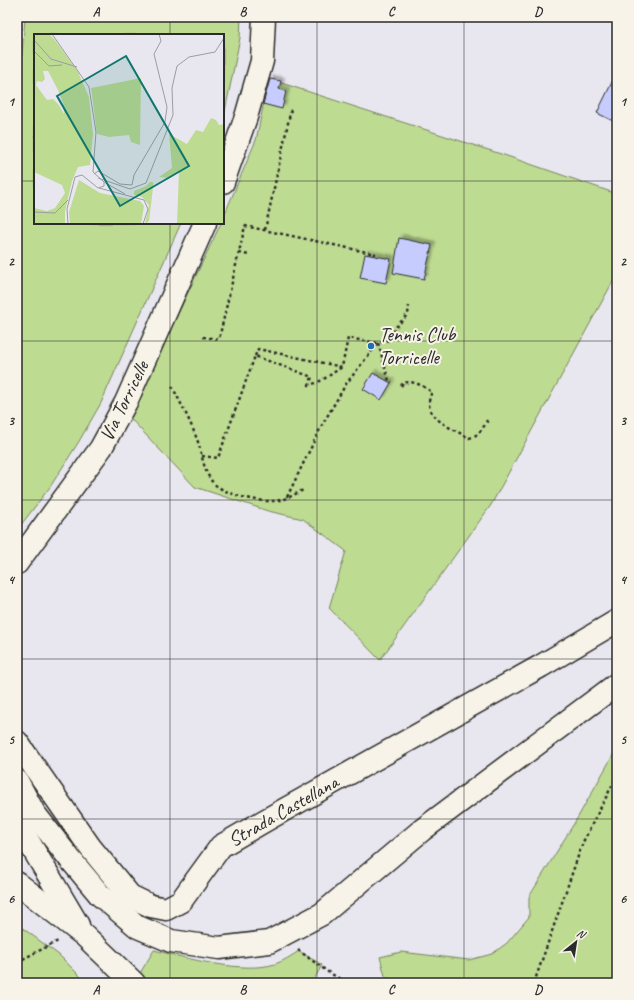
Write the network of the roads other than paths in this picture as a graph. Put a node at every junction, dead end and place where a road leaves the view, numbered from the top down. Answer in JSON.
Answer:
{"nodes":[{"id":1,"x":264,"y":17,"type":"edge"},
{"id":2,"x":224,"y":179,"type":"edge"},
{"id":3,"x":205,"y":224,"type":"edge"},
{"id":4,"x":17,"y":562,"type":"edge"},
{"id":5,"x":617,"y":621,"type":"edge"},
{"id":6,"x":617,"y":684,"type":"edge"},
{"id":7,"x":17,"y":742,"type":"edge"},
{"id":8,"x":17,"y":781,"type":"edge"},
{"id":9,"x":17,"y":822,"type":"edge"},
{"id":10,"x":17,"y":883,"type":"edge"},
{"id":11,"x":85,"y":936,"type":"junction"},
{"id":12,"x":134,"y":983,"type":"edge"}],
"edges":[{"from":1,"to":2,"type":"street"},
{"from":3,"to":4,"type":"street","name":"Via Torricelle"},
{"from":5,"to":7,"type":"street","name":"Strada Castellana"},
{"from":6,"to":8,"type":"street"},
{"from":9,"to":11,"type":"street"},
{"from":10,"to":11,"type":"street"},
{"from":11,"to":12,"type":"street"}]}
